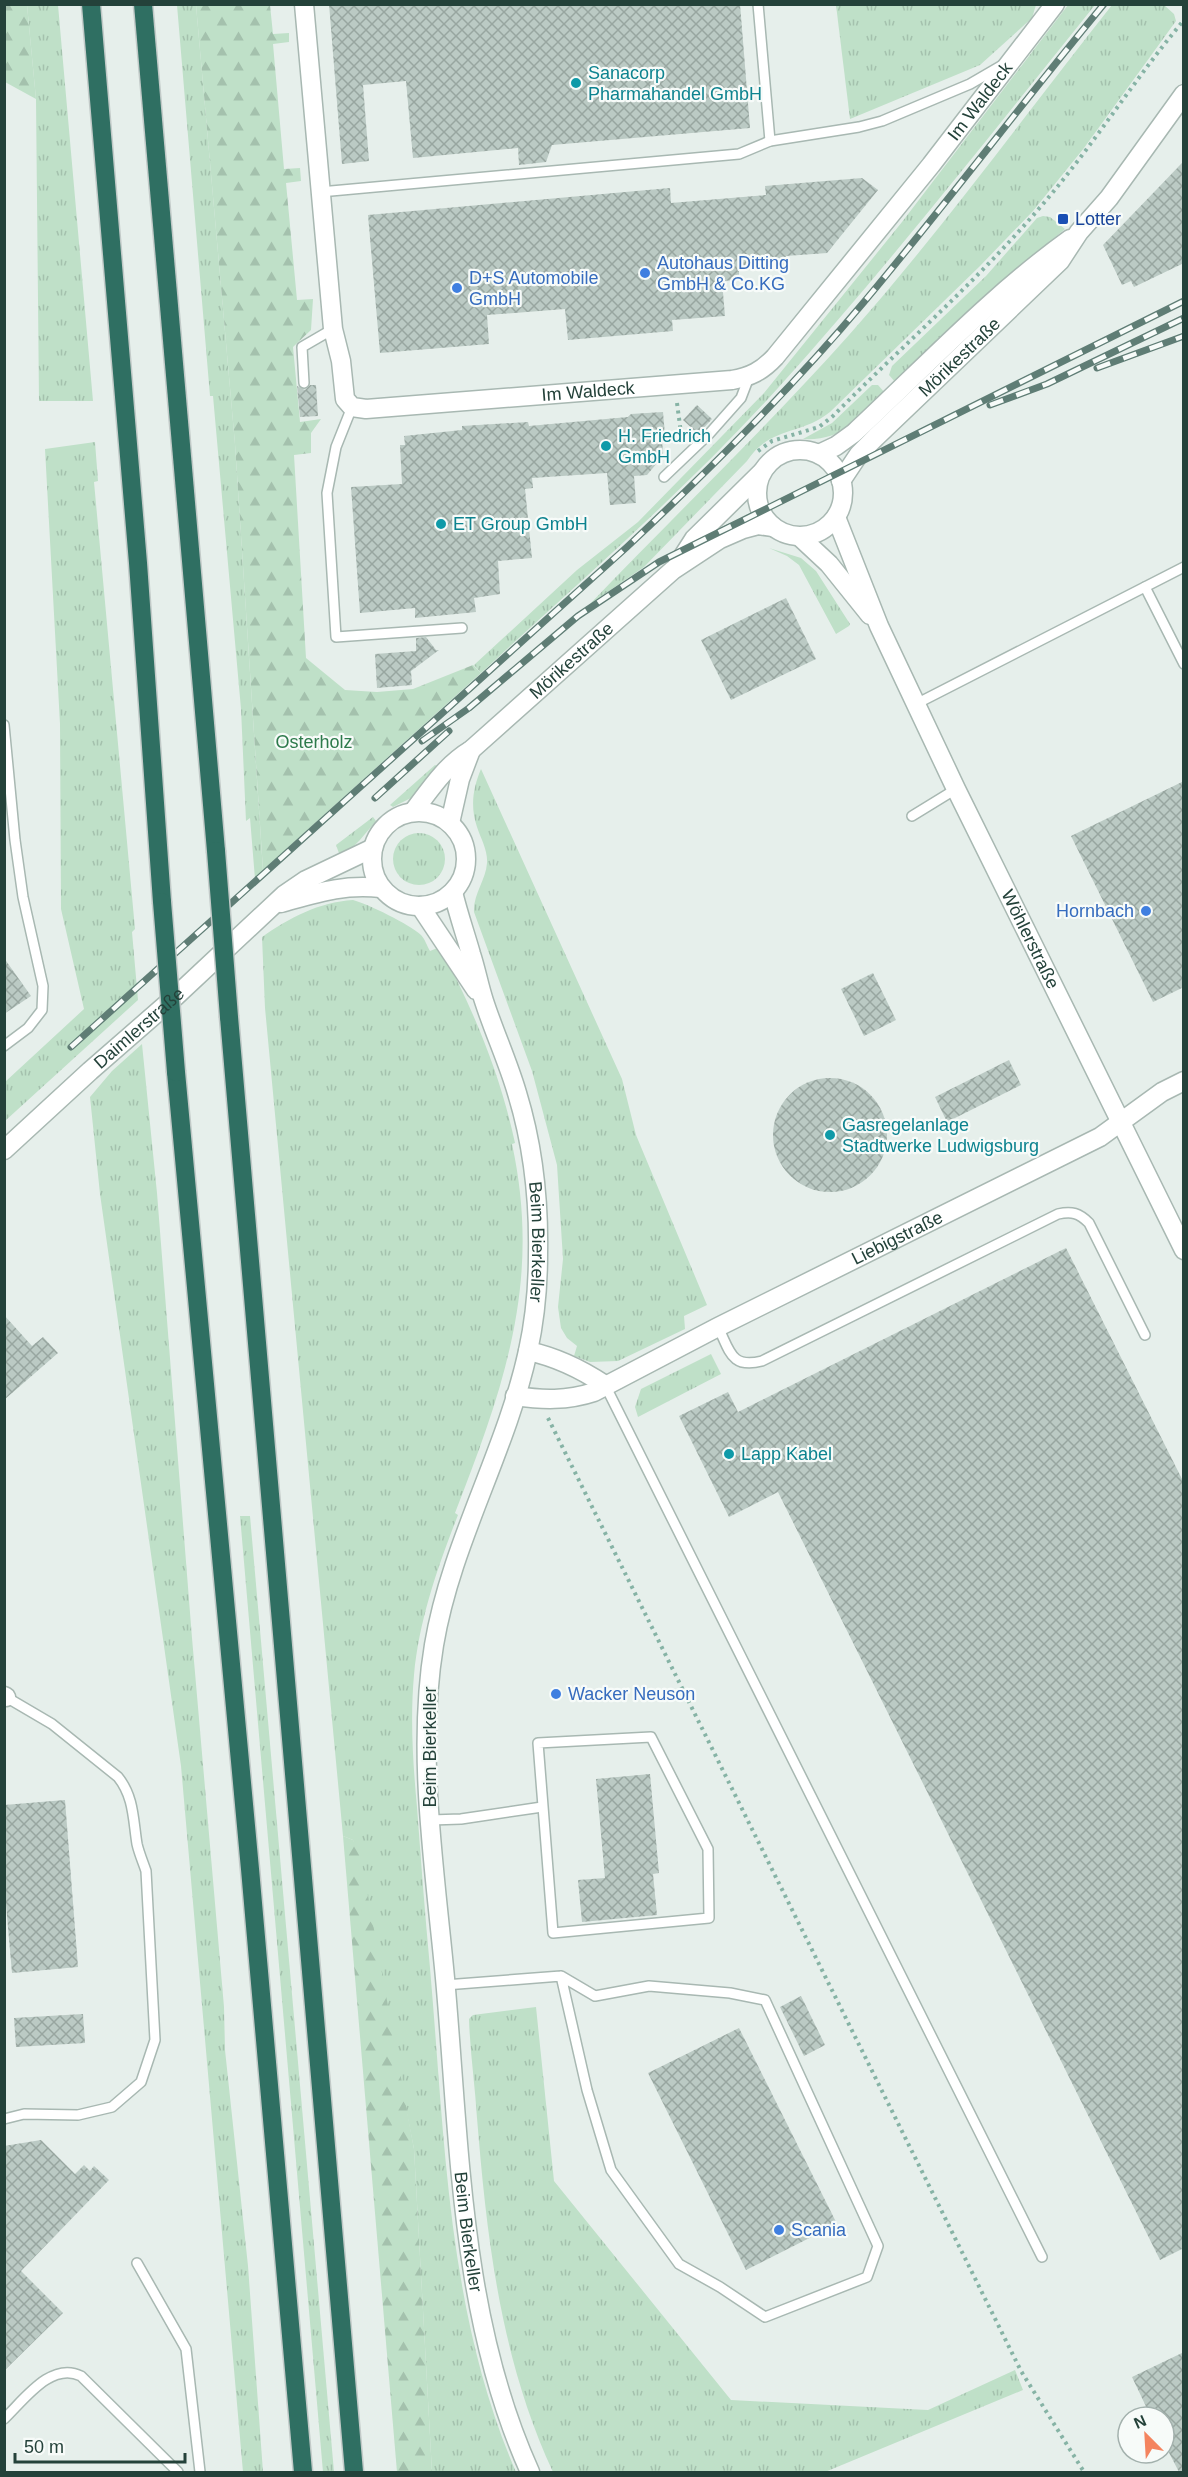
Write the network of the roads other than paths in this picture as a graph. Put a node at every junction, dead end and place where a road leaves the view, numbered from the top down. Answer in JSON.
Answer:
{"nodes":[{"id":1,"x":91,"y":4,"type":"edge"},
{"id":2,"x":143,"y":4,"type":"edge"},
{"id":3,"x":304,"y":4,"type":"edge"},
{"id":4,"x":758,"y":4,"type":"edge"},
{"id":5,"x":1055,"y":4,"type":"edge"},
{"id":6,"x":1014,"y":59,"type":"junction"},
{"id":7,"x":1184,"y":94,"type":"edge"},
{"id":8,"x":770,"y":141,"type":"junction"},
{"id":9,"x":320,"y":192,"type":"junction"},
{"id":10,"x":1079,"y":232,"type":"junction"},
{"id":11,"x":333,"y":329,"type":"junction"},
{"id":12,"x":749,"y":377,"type":"junction"},
{"id":13,"x":304,"y":382,"type":"dead end"},
{"id":14,"x":352,"y":407,"type":"junction"},
{"id":15,"x":819,"y":454,"type":"junction"},
{"id":16,"x":758,"y":463,"type":"junction"},
{"id":17,"x":664,"y":477,"type":"dead end"},
{"id":18,"x":841,"y":481,"type":"junction"},
{"id":19,"x":836,"y":517,"type":"junction"},
{"id":20,"x":773,"y":527,"type":"junction"},
{"id":21,"x":800,"y":537,"type":"junction"},
{"id":22,"x":1184,"y":567,"type":"edge"},
{"id":23,"x":673,"y":570,"type":"junction"},
{"id":24,"x":1145,"y":587,"type":"junction"},
{"id":25,"x":879,"y":626,"type":"junction"},
{"id":26,"x":462,"y":628,"type":"dead end"},
{"id":27,"x":1184,"y":664,"type":"edge"},
{"id":28,"x":916,"y":705,"type":"junction"},
{"id":29,"x":4,"y":725,"type":"edge"},
{"id":30,"x":471,"y":750,"type":"junction"},
{"id":31,"x":956,"y":789,"type":"junction"},
{"id":32,"x":413,"y":812,"type":"junction"},
{"id":33,"x":912,"y":816,"type":"dead end"},
{"id":34,"x":450,"y":822,"type":"junction"},
{"id":35,"x":373,"y":848,"type":"junction"},
{"id":36,"x":381,"y":888,"type":"junction"},
{"id":37,"x":453,"y":892,"type":"junction"},
{"id":38,"x":273,"y":906,"type":"junction"},
{"id":39,"x":420,"y":906,"type":"junction"},
{"id":40,"x":483,"y":998,"type":"junction"},
{"id":41,"x":4,"y":1046,"type":"edge"},
{"id":42,"x":1184,"y":1081,"type":"edge"},
{"id":43,"x":1120,"y":1123,"type":"junction"},
{"id":44,"x":4,"y":1150,"type":"edge"},
{"id":45,"x":1184,"y":1250,"type":"edge"},
{"id":46,"x":718,"y":1327,"type":"junction"},
{"id":47,"x":1145,"y":1335,"type":"dead end"},
{"id":48,"x":528,"y":1351,"type":"junction"},
{"id":49,"x":605,"y":1385,"type":"junction"},
{"id":50,"x":515,"y":1396,"type":"junction"},
{"id":51,"x":5,"y":1696,"type":"edge"},
{"id":52,"x":542,"y":1807,"type":"junction"},
{"id":53,"x":431,"y":1820,"type":"junction"},
{"id":54,"x":561,"y":1976,"type":"junction"},
{"id":55,"x":445,"y":1985,"type":"junction"},
{"id":56,"x":4,"y":2119,"type":"edge"},
{"id":57,"x":1042,"y":2257,"type":"dead end"},
{"id":58,"x":137,"y":2263,"type":"dead end"},
{"id":59,"x":4,"y":2419,"type":"edge"},
{"id":60,"x":178,"y":2472,"type":"edge"},
{"id":61,"x":200,"y":2472,"type":"edge"},
{"id":62,"x":303,"y":2472,"type":"edge"},
{"id":63,"x":354,"y":2472,"type":"edge"},
{"id":64,"x":530,"y":2472,"type":"edge"}],
"edges":[{"from":1,"to":62,"type":"highway","bridge":true},
{"from":2,"to":63,"type":"highway","bridge":true},
{"from":3,"to":9,"type":"street"},
{"from":4,"to":8,"type":"lane"},
{"from":5,"to":6,"type":"street","name":"Im Waldeck"},
{"from":6,"to":8,"type":"lane"},
{"from":6,"to":12,"type":"street","name":"Im Waldeck"},
{"from":7,"to":10,"type":"street","name":"Mörikestraße"},
{"from":8,"to":9,"type":"lane"},
{"from":9,"to":11,"type":"street"},
{"from":10,"to":15,"type":"street","name":"Mörikestraße"},
{"from":10,"to":18,"type":"street","name":"Mörikestraße"},
{"from":11,"to":13,"type":"lane"},
{"from":11,"to":14,"type":"street"},
{"from":12,"to":14,"type":"street","name":"Im Waldeck"},
{"from":12,"to":17,"type":"lane"},
{"from":14,"to":26,"type":"lane"},
{"from":15,"to":16,"type":"street","name":"Mörikestraße"},
{"from":15,"to":18,"type":"street"},
{"from":16,"to":20,"type":"street"},
{"from":16,"to":23,"type":"street","name":"Mörikestraße"},
{"from":18,"to":19,"type":"street","name":"Mörikestraße"},
{"from":19,"to":21,"type":"street"},
{"from":19,"to":25,"type":"street","name":"Wöhlerstraße"},
{"from":20,"to":21,"type":"street","name":"Mörikestraße"},
{"from":20,"to":23,"type":"street","name":"Mörikestraße"},
{"from":21,"to":25,"type":"street","name":"Wöhlerstraße"},
{"from":22,"to":24,"type":"lane"},
{"from":23,"to":30,"type":"street","name":"Mörikestraße"},
{"from":24,"to":27,"type":"lane"},
{"from":24,"to":28,"type":"lane"},
{"from":25,"to":28,"type":"street","name":"Wöhlerstraße"},
{"from":28,"to":31,"type":"street","name":"Wöhlerstraße"},
{"from":29,"to":41,"type":"lane"},
{"from":30,"to":32,"type":"street","name":"Mörikestraße"},
{"from":30,"to":34,"type":"street","name":"Mörikestraße"},
{"from":31,"to":33,"type":"lane"},
{"from":31,"to":43,"type":"street","name":"Wöhlerstraße"},
{"from":32,"to":34,"type":"street"},
{"from":32,"to":35,"type":"street"},
{"from":34,"to":37,"type":"street"},
{"from":35,"to":36,"type":"street"},
{"from":35,"to":38,"type":"street","name":"Daimlerstraße"},
{"from":36,"to":38,"type":"street","name":"Daimlerstraße"},
{"from":36,"to":39,"type":"street"},
{"from":37,"to":39,"type":"street"},
{"from":37,"to":40,"type":"street","name":"Beim Bierkeller"},
{"from":38,"to":44,"type":"street","name":"Daimlerstraße"},
{"from":39,"to":40,"type":"street","name":"Beim Bierkeller"},
{"from":40,"to":48,"type":"street","name":"Beim Bierkeller"},
{"from":42,"to":43,"type":"street","name":"Liebigstraße"},
{"from":43,"to":45,"type":"street","name":"Wöhlerstraße"},
{"from":43,"to":46,"type":"street","name":"Liebigstraße"},
{"from":46,"to":47,"type":"lane"},
{"from":46,"to":49,"type":"street","name":"Liebigstraße"},
{"from":48,"to":49,"type":"street"},
{"from":48,"to":50,"type":"street","name":"Beim Bierkeller"},
{"from":49,"to":50,"type":"street","name":"Liebigstraße"},
{"from":49,"to":57,"type":"lane"},
{"from":50,"to":53,"type":"street","name":"Beim Bierkeller"},
{"from":51,"to":56,"type":"lane"},
{"from":52,"to":52,"type":"lane"},
{"from":52,"to":53,"type":"lane"},
{"from":53,"to":55,"type":"street","name":"Beim Bierkeller"},
{"from":54,"to":54,"type":"lane"},
{"from":54,"to":55,"type":"lane"},
{"from":55,"to":64,"type":"street","name":"Beim Bierkeller"},
{"from":58,"to":61,"type":"lane"},
{"from":59,"to":60,"type":"lane"}]}
